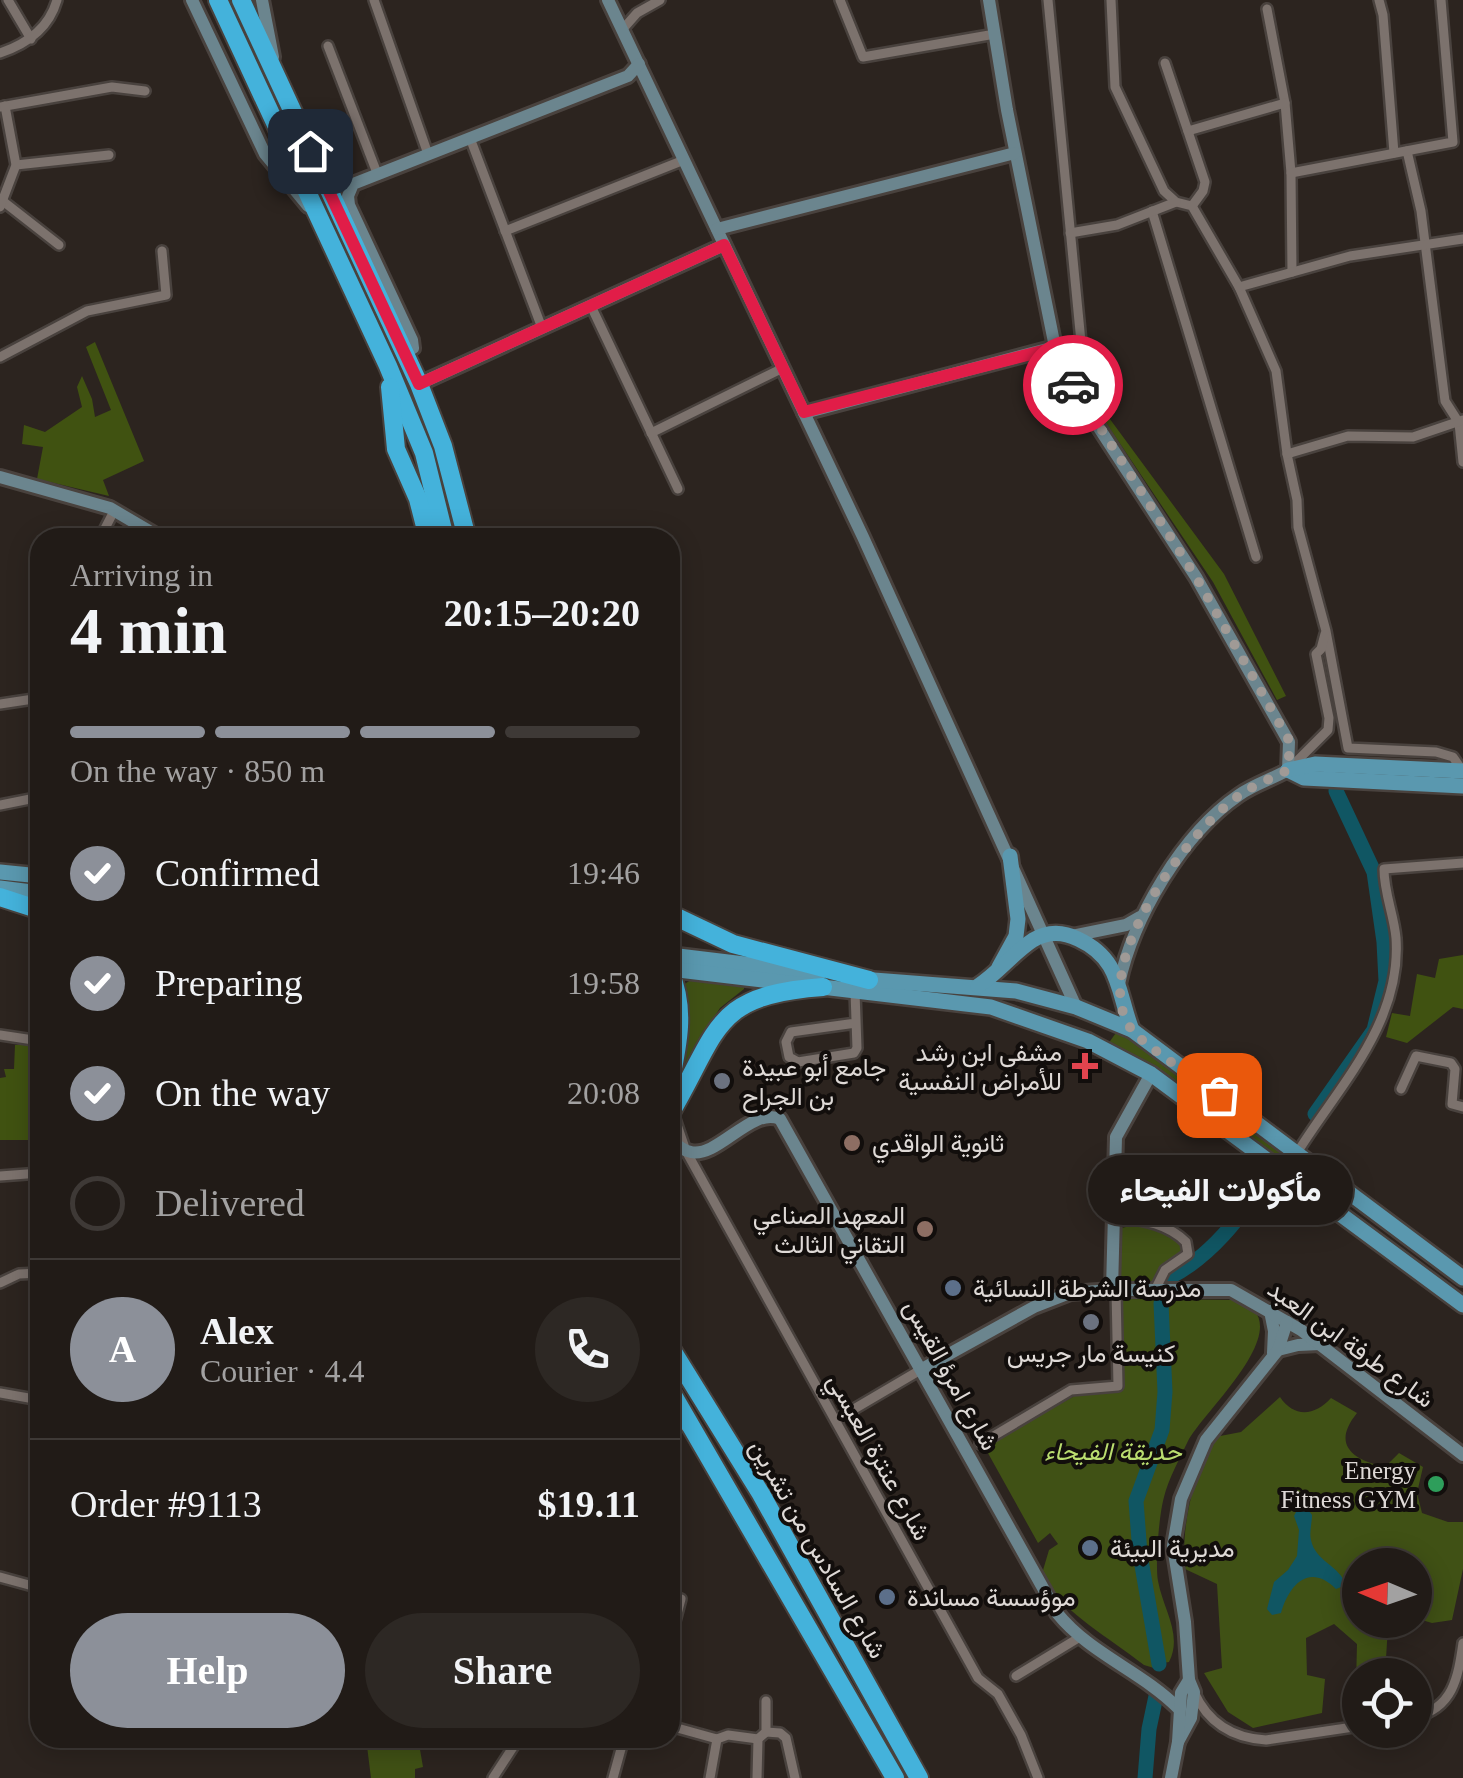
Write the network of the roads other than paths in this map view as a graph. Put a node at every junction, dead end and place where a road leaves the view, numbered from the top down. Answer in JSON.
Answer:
{"nodes":[{"id":1,"x":8,"y":0,"type":"edge"},
{"id":2,"x":57,"y":0,"type":"edge"},
{"id":3,"x":192,"y":0,"type":"edge"},
{"id":4,"x":218,"y":0,"type":"edge"},
{"id":5,"x":241,"y":0,"type":"edge"},
{"id":6,"x":262,"y":0,"type":"edge"},
{"id":7,"x":387,"y":0,"type":"edge"},
{"id":8,"x":608,"y":0,"type":"edge"},
{"id":9,"x":660,"y":0,"type":"edge"},
{"id":10,"x":840,"y":0,"type":"edge"},
{"id":11,"x":990,"y":0,"type":"edge"},
{"id":12,"x":1048,"y":0,"type":"edge"},
{"id":13,"x":1112,"y":0,"type":"edge"},
{"id":14,"x":1379,"y":0,"type":"edge"},
{"id":15,"x":1440,"y":0,"type":"edge"},
{"id":16,"x":375,"y":2,"type":"edge"},
{"id":17,"x":1267,"y":9,"type":"dead end"},
{"id":18,"x":622,"y":30,"type":"junction"},
{"id":19,"x":994,"y":34,"type":"junction"},
{"id":20,"x":31,"y":39,"type":"junction"},
{"id":21,"x":328,"y":46,"type":"dead end"},
{"id":22,"x":0,"y":53,"type":"edge"},
{"id":23,"x":1165,"y":63,"type":"dead end"},
{"id":24,"x":639,"y":64,"type":"junction"},
{"id":25,"x":277,"y":79,"type":"junction"},
{"id":26,"x":145,"y":91,"type":"dead end"},
{"id":27,"x":1284,"y":103,"type":"junction"},
{"id":28,"x":2,"y":106,"type":"edge"},
{"id":29,"x":1188,"y":132,"type":"junction"},
{"id":30,"x":470,"y":138,"type":"junction"},
{"id":31,"x":1408,"y":151,"type":"junction"},
{"id":32,"x":1015,"y":153,"type":"junction"},
{"id":33,"x":108,"y":154,"type":"dead end"},
{"id":34,"x":428,"y":154,"type":"junction"},
{"id":35,"x":1394,"y":154,"type":"junction"},
{"id":36,"x":684,"y":160,"type":"junction"},
{"id":37,"x":16,"y":165,"type":"junction"},
{"id":38,"x":377,"y":174,"type":"junction"},
{"id":39,"x":1291,"y":174,"type":"junction"},
{"id":40,"x":1176,"y":202,"type":"junction"},
{"id":41,"x":2,"y":204,"type":"edge"},
{"id":42,"x":1192,"y":206,"type":"junction"},
{"id":43,"x":1152,"y":211,"type":"junction"},
{"id":44,"x":323,"y":225,"type":"junction"},
{"id":45,"x":717,"y":229,"type":"junction"},
{"id":46,"x":505,"y":231,"type":"junction"},
{"id":47,"x":1070,"y":233,"type":"junction"},
{"id":48,"x":1463,"y":238,"type":"edge"},
{"id":49,"x":59,"y":245,"type":"dead end"},
{"id":50,"x":724,"y":245,"type":"junction"},
{"id":51,"x":1424,"y":247,"type":"junction"},
{"id":52,"x":162,"y":250,"type":"dead end"},
{"id":53,"x":1292,"y":272,"type":"junction"},
{"id":54,"x":1239,"y":287,"type":"junction"},
{"id":55,"x":591,"y":306,"type":"junction"},
{"id":56,"x":542,"y":328,"type":"junction"},
{"id":57,"x":1054,"y":348,"type":"junction"},
{"id":58,"x":404,"y":353,"type":"junction"},
{"id":59,"x":0,"y":357,"type":"edge"},
{"id":60,"x":388,"y":366,"type":"junction"},
{"id":61,"x":783,"y":368,"type":"junction"},
{"id":62,"x":419,"y":384,"type":"junction"},
{"id":63,"x":804,"y":412,"type":"junction"},
{"id":64,"x":1461,"y":422,"type":"edge"},
{"id":65,"x":651,"y":433,"type":"junction"},
{"id":66,"x":1287,"y":454,"type":"junction"},
{"id":67,"x":1463,"y":462,"type":"edge"},
{"id":68,"x":0,"y":477,"type":"edge"},
{"id":69,"x":678,"y":489,"type":"dead end"},
{"id":70,"x":114,"y":511,"type":"junction"},
{"id":71,"x":105,"y":528,"type":"edge"},
{"id":72,"x":143,"y":528,"type":"edge"},
{"id":73,"x":425,"y":528,"type":"edge"},
{"id":74,"x":442,"y":528,"type":"edge"},
{"id":75,"x":464,"y":528,"type":"edge"},
{"id":76,"x":1256,"y":557,"type":"dead end"},
{"id":77,"x":1326,"y":631,"type":"junction"},
{"id":78,"x":30,"y":700,"type":"edge"},
{"id":79,"x":0,"y":704,"type":"edge"},
{"id":80,"x":1288,"y":770,"type":"junction"},
{"id":81,"x":1463,"y":770,"type":"edge"},
{"id":82,"x":1463,"y":786,"type":"edge"},
{"id":83,"x":30,"y":800,"type":"edge"},
{"id":84,"x":0,"y":805,"type":"edge"},
{"id":85,"x":1010,"y":856,"type":"junction"},
{"id":86,"x":1463,"y":863,"type":"edge"},
{"id":87,"x":0,"y":872,"type":"edge"},
{"id":88,"x":30,"y":875,"type":"edge"},
{"id":89,"x":0,"y":888,"type":"edge"},
{"id":90,"x":30,"y":892,"type":"edge"},
{"id":91,"x":0,"y":897,"type":"edge"},
{"id":92,"x":30,"y":907,"type":"edge"},
{"id":93,"x":1140,"y":917,"type":"junction"},
{"id":94,"x":680,"y":919,"type":"edge"},
{"id":95,"x":1044,"y":935,"type":"junction"},
{"id":96,"x":1072,"y":936,"type":"junction"},
{"id":97,"x":680,"y":956,"type":"edge"},
{"id":98,"x":995,"y":975,"type":"junction"},
{"id":99,"x":680,"y":977,"type":"edge"},
{"id":100,"x":1119,"y":984,"type":"junction"},
{"id":101,"x":862,"y":986,"type":"junction"},
{"id":102,"x":978,"y":986,"type":"junction"},
{"id":103,"x":823,"y":987,"type":"junction"},
{"id":104,"x":1076,"y":1007,"type":"junction"},
{"id":105,"x":856,"y":1023,"type":"junction"},
{"id":106,"x":1132,"y":1030,"type":"junction"},
{"id":107,"x":0,"y":1035,"type":"edge"},
{"id":108,"x":30,"y":1039,"type":"edge"},
{"id":109,"x":1088,"y":1041,"type":"junction"},
{"id":110,"x":1151,"y":1074,"type":"junction"},
{"id":111,"x":1401,"y":1089,"type":"dead end"},
{"id":112,"x":680,"y":1095,"type":"edge"},
{"id":113,"x":1463,"y":1107,"type":"edge"},
{"id":114,"x":680,"y":1135,"type":"edge"},
{"id":115,"x":680,"y":1146,"type":"edge"},
{"id":116,"x":680,"y":1150,"type":"edge"},
{"id":117,"x":686,"y":1151,"type":"junction"},
{"id":118,"x":1297,"y":1154,"type":"junction"},
{"id":119,"x":30,"y":1174,"type":"edge"},
{"id":120,"x":0,"y":1176,"type":"edge"},
{"id":121,"x":1116,"y":1216,"type":"junction"},
{"id":122,"x":30,"y":1273,"type":"edge"},
{"id":123,"x":1463,"y":1278,"type":"edge"},
{"id":124,"x":0,"y":1283,"type":"edge"},
{"id":125,"x":1114,"y":1290,"type":"junction"},
{"id":126,"x":1156,"y":1290,"type":"junction"},
{"id":127,"x":1463,"y":1305,"type":"edge"},
{"id":128,"x":1270,"y":1311,"type":"junction"},
{"id":129,"x":1287,"y":1322,"type":"junction"},
{"id":130,"x":1321,"y":1344,"type":"junction"},
{"id":131,"x":1275,"y":1353,"type":"junction"},
{"id":132,"x":680,"y":1363,"type":"edge"},
{"id":133,"x":922,"y":1369,"type":"junction"},
{"id":134,"x":0,"y":1393,"type":"edge"},
{"id":135,"x":30,"y":1398,"type":"edge"},
{"id":136,"x":680,"y":1406,"type":"edge"},
{"id":137,"x":836,"y":1420,"type":"junction"},
{"id":138,"x":680,"y":1424,"type":"edge"},
{"id":139,"x":696,"y":1431,"type":"junction"},
{"id":140,"x":980,"y":1444,"type":"dead end"},
{"id":141,"x":1463,"y":1455,"type":"edge"},
{"id":142,"x":0,"y":1577,"type":"edge"},
{"id":143,"x":30,"y":1585,"type":"edge"},
{"id":144,"x":1080,"y":1637,"type":"junction"},
{"id":145,"x":1463,"y":1644,"type":"edge"},
{"id":146,"x":1016,"y":1676,"type":"dead end"},
{"id":147,"x":1146,"y":1679,"type":"junction"},
{"id":148,"x":1189,"y":1686,"type":"junction"},
{"id":149,"x":766,"y":1701,"type":"dead end"},
{"id":150,"x":1178,"y":1708,"type":"junction"},
{"id":151,"x":1432,"y":1711,"type":"edge"},
{"id":152,"x":1191,"y":1718,"type":"junction"},
{"id":153,"x":1217,"y":1724,"type":"junction"},
{"id":154,"x":680,"y":1729,"type":"edge"},
{"id":155,"x":1342,"y":1729,"type":"edge"},
{"id":156,"x":766,"y":1732,"type":"junction"},
{"id":157,"x":716,"y":1738,"type":"junction"},
{"id":158,"x":758,"y":1740,"type":"junction"},
{"id":159,"x":1178,"y":1742,"type":"junction"},
{"id":160,"x":512,"y":1748,"type":"edge"},
{"id":161,"x":621,"y":1748,"type":"edge"},
{"id":162,"x":493,"y":1778,"type":"edge"},
{"id":163,"x":612,"y":1778,"type":"edge"},
{"id":164,"x":710,"y":1778,"type":"edge"},
{"id":165,"x":757,"y":1778,"type":"edge"},
{"id":166,"x":795,"y":1778,"type":"edge"},
{"id":167,"x":895,"y":1778,"type":"edge"},
{"id":168,"x":918,"y":1778,"type":"edge"},
{"id":169,"x":1038,"y":1778,"type":"edge"},
{"id":170,"x":1171,"y":1778,"type":"edge"}],
"edges":[{"from":1,"to":20,"type":"street"},
{"from":2,"to":20,"type":"street"},
{"from":3,"to":44,"type":"street"},
{"from":4,"to":44,"type":"highway"},
{"from":5,"to":25,"type":"highway"},
{"from":6,"to":25,"type":"street"},
{"from":7,"to":16,"type":"street"},
{"from":8,"to":18,"type":"street"},
{"from":9,"to":18,"type":"street"},
{"from":10,"to":19,"type":"street"},
{"from":11,"to":19,"type":"street"},
{"from":12,"to":47,"type":"street"},
{"from":13,"to":40,"type":"street"},
{"from":14,"to":35,"type":"street"},
{"from":15,"to":31,"type":"street"},
{"from":16,"to":34,"type":"street"},
{"from":17,"to":27,"type":"street"},
{"from":18,"to":24,"type":"street"},
{"from":19,"to":32,"type":"street"},
{"from":20,"to":22,"type":"street"},
{"from":21,"to":38,"type":"street"},
{"from":23,"to":29,"type":"street"},
{"from":24,"to":30,"type":"street"},
{"from":24,"to":36,"type":"street"},
{"from":25,"to":58,"type":"highway"},
{"from":26,"to":28,"type":"street"},
{"from":27,"to":29,"type":"street"},
{"from":27,"to":39,"type":"street"},
{"from":28,"to":37,"type":"street"},
{"from":29,"to":42,"type":"street"},
{"from":30,"to":34,"type":"street"},
{"from":30,"to":46,"type":"street"},
{"from":31,"to":35,"type":"street"},
{"from":31,"to":51,"type":"street"},
{"from":32,"to":45,"type":"street"},
{"from":32,"to":57,"type":"street"},
{"from":33,"to":37,"type":"street"},
{"from":34,"to":38,"type":"street"},
{"from":35,"to":39,"type":"street"},
{"from":36,"to":45,"type":"street"},
{"from":36,"to":46,"type":"street"},
{"from":37,"to":41,"type":"street"},
{"from":38,"to":58,"type":"street"},
{"from":39,"to":53,"type":"street"},
{"from":40,"to":42,"type":"street"},
{"from":40,"to":43,"type":"street"},
{"from":41,"to":49,"type":"street"},
{"from":42,"to":54,"type":"street"},
{"from":43,"to":47,"type":"street"},
{"from":43,"to":76,"type":"street"},
{"from":44,"to":60,"type":"highway"},
{"from":45,"to":50,"type":"street"},
{"from":46,"to":56,"type":"street"},
{"from":47,"to":57,"type":"street"},
{"from":48,"to":51,"type":"street"},
{"from":50,"to":55,"type":"street"},
{"from":50,"to":61,"type":"street"},
{"from":51,"to":53,"type":"street"},
{"from":51,"to":64,"type":"street"},
{"from":52,"to":59,"type":"street"},
{"from":53,"to":54,"type":"street"},
{"from":54,"to":66,"type":"street"},
{"from":55,"to":56,"type":"street"},
{"from":55,"to":65,"type":"street"},
{"from":56,"to":62,"type":"street"},
{"from":57,"to":63,"type":"street"},
{"from":57,"to":80,"type":"street"},
{"from":58,"to":62,"type":"highway"},
{"from":60,"to":73,"type":"highway"},
{"from":60,"to":74,"type":"highway"},
{"from":61,"to":63,"type":"street"},
{"from":61,"to":65,"type":"street"},
{"from":62,"to":75,"type":"highway"},
{"from":63,"to":85,"type":"street"},
{"from":64,"to":66,"type":"street"},
{"from":64,"to":67,"type":"street"},
{"from":65,"to":69,"type":"street"},
{"from":66,"to":77,"type":"street"},
{"from":68,"to":70,"type":"street"},
{"from":70,"to":71,"type":"street"},
{"from":70,"to":72,"type":"street"},
{"from":77,"to":80,"type":"street"},
{"from":77,"to":81,"type":"street"},
{"from":78,"to":79,"type":"street"},
{"from":80,"to":81,"type":"main road"},
{"from":80,"to":82,"type":"main road"},
{"from":80,"to":93,"type":"street"},
{"from":83,"to":84,"type":"street"},
{"from":85,"to":95,"type":"street"},
{"from":85,"to":98,"type":"main road"},
{"from":86,"to":118,"type":"street"},
{"from":87,"to":88,"type":"main road"},
{"from":89,"to":90,"type":"main road"},
{"from":91,"to":92,"type":"highway"},
{"from":93,"to":96,"type":"street"},
{"from":93,"to":100,"type":"street"},
{"from":94,"to":101,"type":"highway"},
{"from":95,"to":96,"type":"main road"},
{"from":95,"to":98,"type":"main road"},
{"from":95,"to":104,"type":"street"},
{"from":96,"to":100,"type":"main road"},
{"from":97,"to":101,"type":"main road"},
{"from":98,"to":102,"type":"main road"},
{"from":99,"to":103,"type":"main road"},
{"from":100,"to":106,"type":"main road"},
{"from":101,"to":102,"type":"main road"},
{"from":101,"to":103,"type":"main road"},
{"from":101,"to":105,"type":"street"},
{"from":101,"to":109,"type":"main road"},
{"from":102,"to":104,"type":"main road"},
{"from":103,"to":112,"type":"highway"},
{"from":104,"to":106,"type":"main road"},
{"from":104,"to":109,"type":"main road"},
{"from":105,"to":105,"type":"street"},
{"from":106,"to":118,"type":"main road"},
{"from":107,"to":108,"type":"street"},
{"from":109,"to":110,"type":"main road"},
{"from":110,"to":121,"type":"street"},
{"from":110,"to":127,"type":"main road"},
{"from":111,"to":113,"type":"street"},
{"from":114,"to":117,"type":"street","name":"شارع عنترة العبسي"},
{"from":115,"to":117,"type":"street"},
{"from":116,"to":117,"type":"street"},
{"from":117,"to":133,"type":"street","name":"شارع امرؤ القيس"},
{"from":117,"to":137,"type":"street","name":"شارع عنترة العبسي"},
{"from":118,"to":123,"type":"main road"},
{"from":119,"to":120,"type":"street"},
{"from":121,"to":125,"type":"street"},
{"from":121,"to":126,"type":"street"},
{"from":122,"to":124,"type":"street"},
{"from":125,"to":126,"type":"street","name":"شارع طرفة ابن العبد"},
{"from":125,"to":133,"type":"street","name":"شارع طرفة ابن العبد"},
{"from":125,"to":140,"type":"street"},
{"from":126,"to":128,"type":"street","name":"شارع طرفة ابن العبد"},
{"from":128,"to":129,"type":"street","name":"شارع طرفة ابن العبد"},
{"from":128,"to":131,"type":"street"},
{"from":129,"to":130,"type":"street","name":"شارع طرفة ابن العبد"},
{"from":129,"to":131,"type":"street"},
{"from":130,"to":131,"type":"street"},
{"from":130,"to":141,"type":"street","name":"شارع طرفة ابن العبد"},
{"from":131,"to":148,"type":"street"},
{"from":132,"to":168,"type":"highway","name":"شارع السادس من تشرين"},
{"from":133,"to":137,"type":"street"},
{"from":133,"to":144,"type":"street","name":"شارع امرؤ القيس"},
{"from":134,"to":135,"type":"street"},
{"from":136,"to":139,"type":"highway","name":"شارع السادس من تشرين"},
{"from":137,"to":169,"type":"street","name":"شارع عنترة العبسي"},
{"from":138,"to":139,"type":"street"},
{"from":139,"to":167,"type":"highway","name":"شارع السادس من تشرين"},
{"from":142,"to":143,"type":"street"},
{"from":144,"to":146,"type":"street"},
{"from":144,"to":147,"type":"street","name":"شارع امرؤ القيس"},
{"from":145,"to":151,"type":"street"},
{"from":147,"to":148,"type":"street"},
{"from":147,"to":150,"type":"street","name":"شارع امرؤ القيس"},
{"from":148,"to":150,"type":"street"},
{"from":148,"to":152,"type":"street"},
{"from":148,"to":153,"type":"street"},
{"from":149,"to":156,"type":"street"},
{"from":150,"to":152,"type":"street"},
{"from":150,"to":159,"type":"street"},
{"from":152,"to":153,"type":"street"},
{"from":152,"to":159,"type":"street"},
{"from":153,"to":155,"type":"street"},
{"from":154,"to":157,"type":"street"},
{"from":156,"to":158,"type":"street"},
{"from":156,"to":166,"type":"street"},
{"from":157,"to":158,"type":"street"},
{"from":157,"to":164,"type":"street"},
{"from":158,"to":165,"type":"street"},
{"from":159,"to":170,"type":"street"},
{"from":160,"to":162,"type":"street"},
{"from":161,"to":163,"type":"street"}]}
